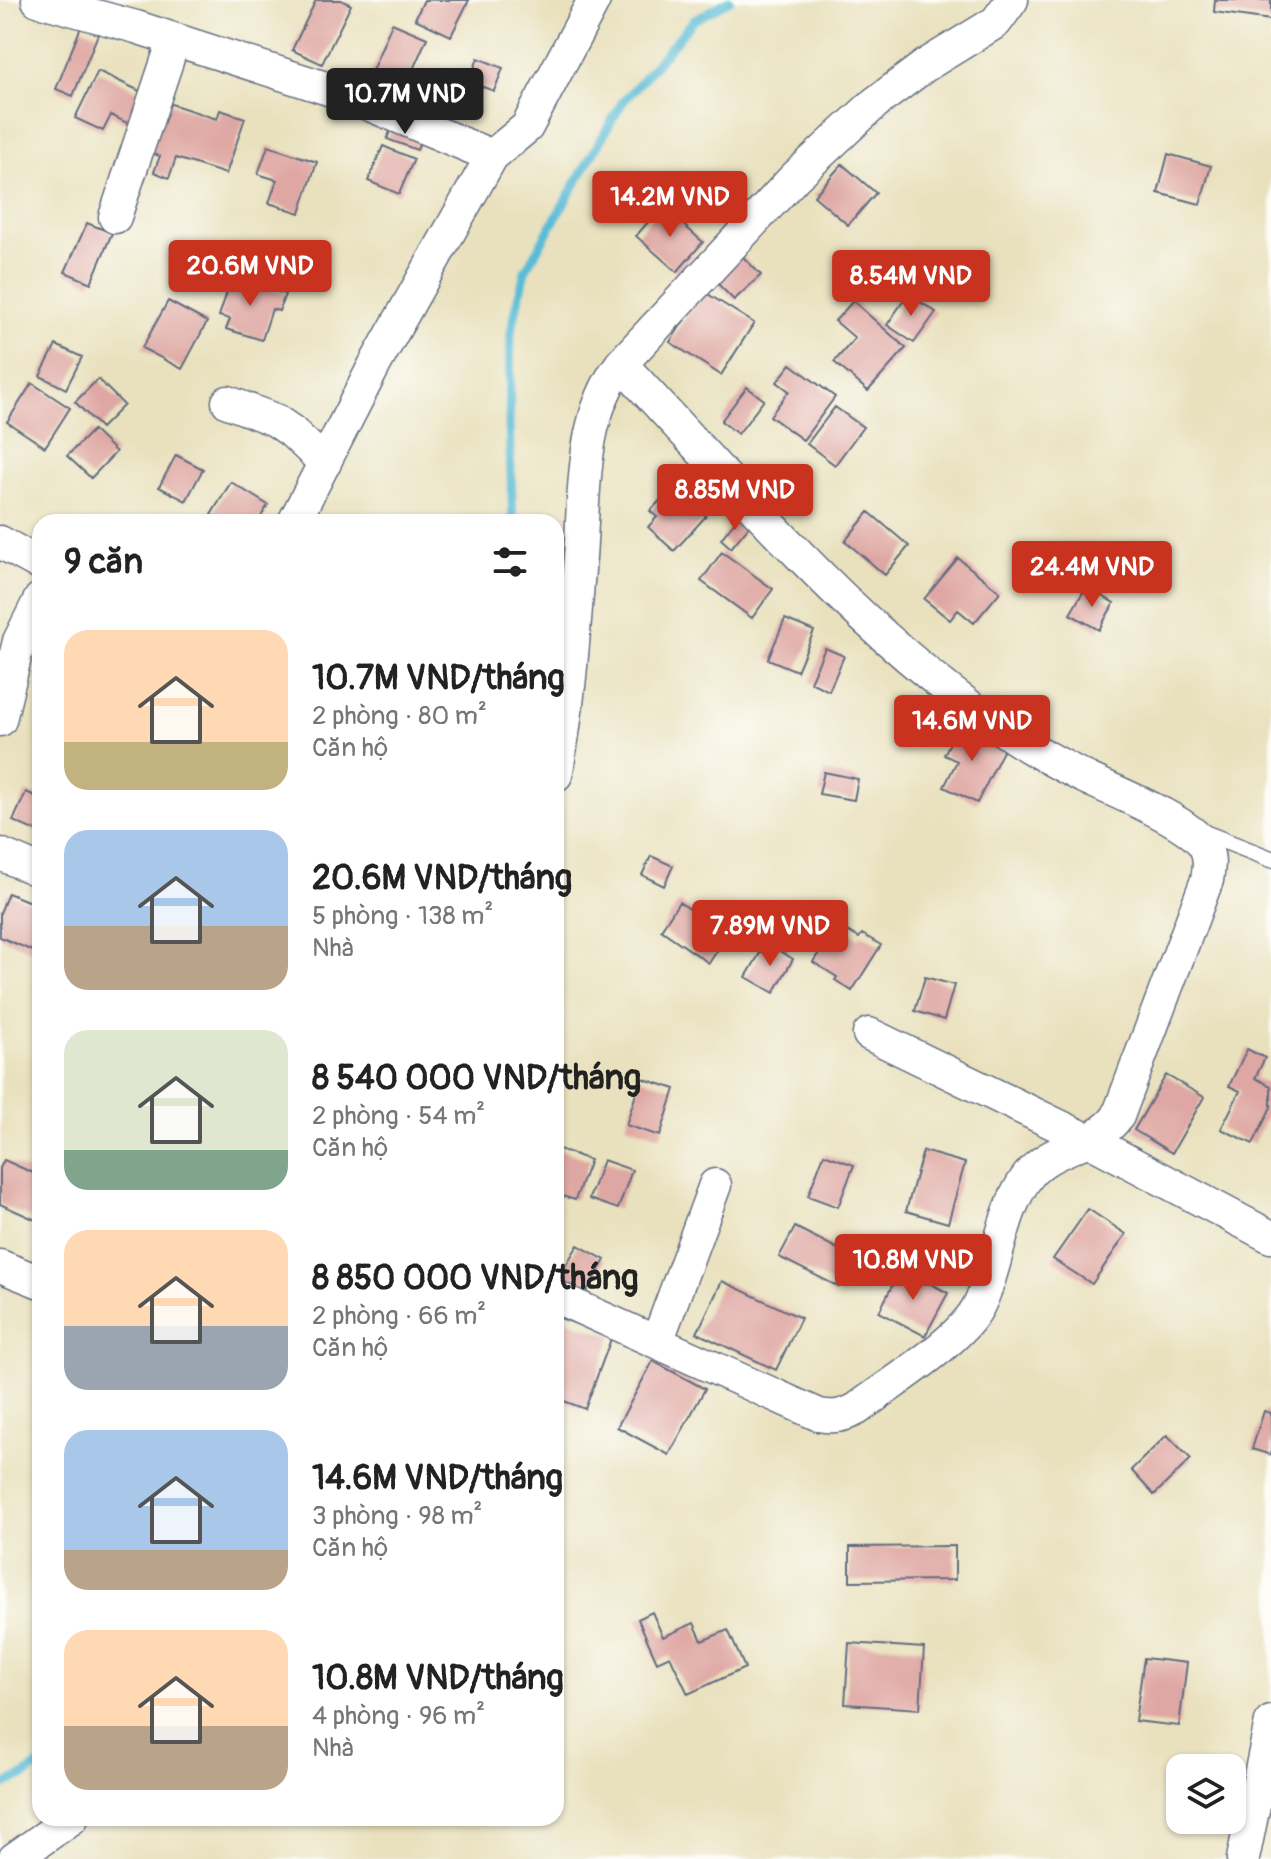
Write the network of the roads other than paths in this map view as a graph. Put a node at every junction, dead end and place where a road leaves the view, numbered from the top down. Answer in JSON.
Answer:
{"nodes":[{"id":1,"x":38,"y":0,"type":"edge"},
{"id":2,"x":594,"y":0,"type":"edge"},
{"id":3,"x":1012,"y":0,"type":"edge"},
{"id":4,"x":174,"y":40,"type":"junction"},
{"id":5,"x":492,"y":156,"type":"junction"},
{"id":6,"x":115,"y":217,"type":"dead end"},
{"id":7,"x":621,"y":364,"type":"junction"},
{"id":8,"x":228,"y":402,"type":"dead end"},
{"id":9,"x":325,"y":463,"type":"junction"},
{"id":10,"x":298,"y":514,"type":"edge"},
{"id":11,"x":0,"y":542,"type":"edge"},
{"id":12,"x":32,"y":560,"type":"edge"},
{"id":13,"x":32,"y":615,"type":"edge"},
{"id":14,"x":0,"y":720,"type":"edge"},
{"id":15,"x":564,"y":734,"type":"edge"},
{"id":16,"x":1168,"y":819,"type":"junction"},
{"id":17,"x":0,"y":854,"type":"edge"},
{"id":18,"x":1271,"y":859,"type":"edge"},
{"id":19,"x":32,"y":868,"type":"edge"},
{"id":20,"x":869,"y":1034,"type":"dead end"},
{"id":21,"x":1088,"y":1140,"type":"junction"},
{"id":22,"x":715,"y":1185,"type":"dead end"},
{"id":23,"x":1271,"y":1237,"type":"edge"},
{"id":24,"x":0,"y":1266,"type":"edge"},
{"id":25,"x":32,"y":1279,"type":"edge"},
{"id":26,"x":564,"y":1301,"type":"edge"},
{"id":27,"x":657,"y":1342,"type":"junction"},
{"id":28,"x":1271,"y":1722,"type":"edge"},
{"id":29,"x":61,"y":1826,"type":"edge"},
{"id":30,"x":14,"y":1859,"type":"edge"},
{"id":31,"x":1243,"y":1859,"type":"edge"}],
"edges":[{"from":1,"to":4,"type":"street"},
{"from":2,"to":5,"type":"street"},
{"from":3,"to":7,"type":"street"},
{"from":4,"to":5,"type":"street"},
{"from":4,"to":6,"type":"street"},
{"from":5,"to":9,"type":"street"},
{"from":7,"to":15,"type":"street"},
{"from":7,"to":16,"type":"street"},
{"from":8,"to":9,"type":"street"},
{"from":9,"to":10,"type":"street"},
{"from":11,"to":12,"type":"street"},
{"from":13,"to":14,"type":"street"},
{"from":16,"to":18,"type":"lane"},
{"from":16,"to":21,"type":"street"},
{"from":17,"to":19,"type":"street"},
{"from":20,"to":21,"type":"street"},
{"from":21,"to":23,"type":"street"},
{"from":21,"to":27,"type":"street"},
{"from":22,"to":27,"type":"street"},
{"from":24,"to":25,"type":"street"},
{"from":26,"to":27,"type":"street"},
{"from":28,"to":31,"type":"street"},
{"from":29,"to":30,"type":"street"}]}
